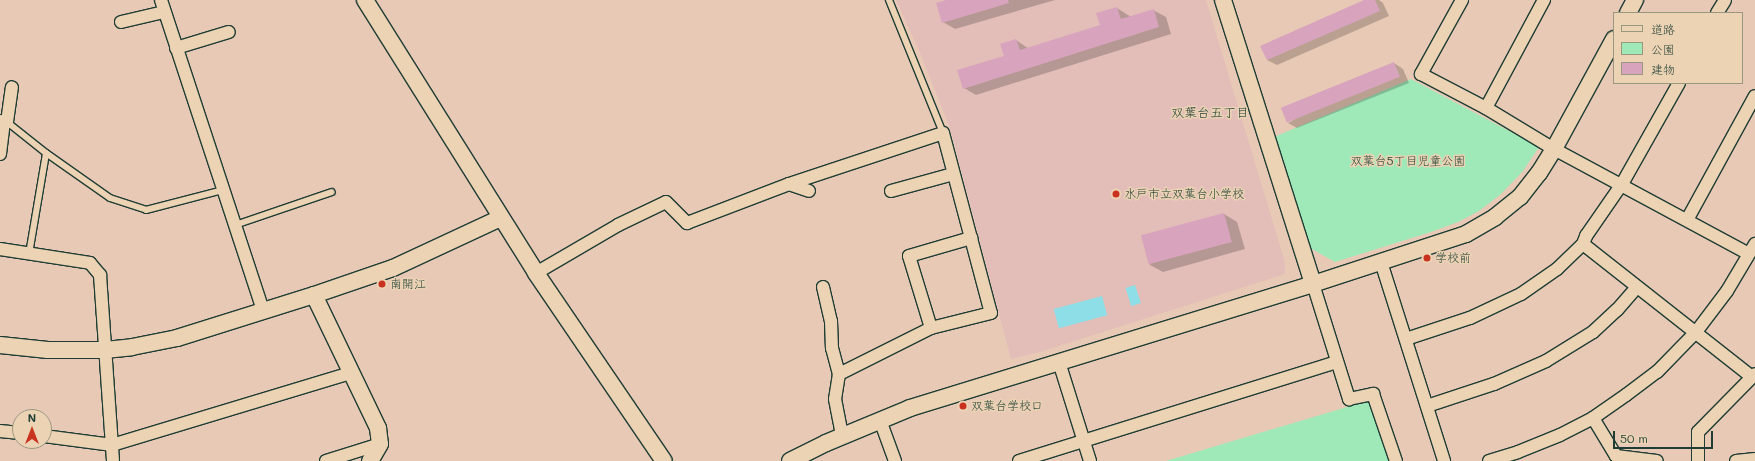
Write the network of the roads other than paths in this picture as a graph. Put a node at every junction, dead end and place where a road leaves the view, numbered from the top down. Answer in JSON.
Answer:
{"nodes":[{"id":1,"x":161,"y":0,"type":"edge"},
{"id":2,"x":365,"y":0,"type":"edge"},
{"id":3,"x":889,"y":0,"type":"edge"},
{"id":4,"x":1223,"y":0,"type":"edge"},
{"id":5,"x":1462,"y":0,"type":"edge"},
{"id":6,"x":1544,"y":0,"type":"edge"},
{"id":7,"x":1635,"y":0,"type":"edge"},
{"id":8,"x":1725,"y":0,"type":"edge"},
{"id":9,"x":164,"y":12,"type":"junction"},
{"id":10,"x":1629,"y":12,"type":"edge"},
{"id":11,"x":1718,"y":12,"type":"edge"},
{"id":12,"x":121,"y":22,"type":"dead end"},
{"id":13,"x":229,"y":32,"type":"dead end"},
{"id":14,"x":1613,"y":41,"type":"edge"},
{"id":15,"x":176,"y":48,"type":"junction"},
{"id":16,"x":1678,"y":84,"type":"edge"},
{"id":17,"x":12,"y":87,"type":"dead end"},
{"id":18,"x":1755,"y":96,"type":"edge"},
{"id":19,"x":1486,"y":108,"type":"junction"},
{"id":20,"x":4,"y":121,"type":"edge"},
{"id":21,"x":942,"y":133,"type":"junction"},
{"id":22,"x":1554,"y":149,"type":"junction"},
{"id":23,"x":46,"y":153,"type":"junction"},
{"id":24,"x":0,"y":154,"type":"edge"},
{"id":25,"x":953,"y":174,"type":"junction"},
{"id":26,"x":789,"y":184,"type":"junction"},
{"id":27,"x":1622,"y":184,"type":"junction"},
{"id":28,"x":223,"y":190,"type":"junction"},
{"id":29,"x":809,"y":191,"type":"dead end"},
{"id":30,"x":891,"y":191,"type":"dead end"},
{"id":31,"x":332,"y":192,"type":"dead end"},
{"id":32,"x":500,"y":218,"type":"junction"},
{"id":33,"x":1687,"y":220,"type":"junction"},
{"id":34,"x":234,"y":225,"type":"junction"},
{"id":35,"x":971,"y":238,"type":"junction"},
{"id":36,"x":1583,"y":244,"type":"junction"},
{"id":37,"x":0,"y":249,"type":"edge"},
{"id":38,"x":1752,"y":249,"type":"edge"},
{"id":39,"x":29,"y":254,"type":"junction"},
{"id":40,"x":1381,"y":262,"type":"junction"},
{"id":41,"x":536,"y":273,"type":"junction"},
{"id":42,"x":1313,"y":284,"type":"junction"},
{"id":43,"x":823,"y":287,"type":"dead end"},
{"id":44,"x":1637,"y":287,"type":"junction"},
{"id":45,"x":314,"y":295,"type":"junction"},
{"id":46,"x":263,"y":311,"type":"junction"},
{"id":47,"x":931,"y":328,"type":"junction"},
{"id":48,"x":1696,"y":332,"type":"junction"},
{"id":49,"x":1406,"y":339,"type":"junction"},
{"id":50,"x":0,"y":345,"type":"edge"},
{"id":51,"x":104,"y":350,"type":"junction"},
{"id":52,"x":1059,"y":362,"type":"junction"},
{"id":53,"x":1336,"y":362,"type":"junction"},
{"id":54,"x":351,"y":373,"type":"junction"},
{"id":55,"x":839,"y":374,"type":"junction"},
{"id":56,"x":1754,"y":376,"type":"edge"},
{"id":57,"x":1427,"y":406,"type":"junction"},
{"id":58,"x":1593,"y":418,"type":"junction"},
{"id":59,"x":880,"y":420,"type":"junction"},
{"id":60,"x":0,"y":431,"type":"edge"},
{"id":61,"x":12,"y":432,"type":"edge"},
{"id":62,"x":842,"y":436,"type":"junction"},
{"id":63,"x":52,"y":437,"type":"edge"},
{"id":64,"x":1084,"y":442,"type":"junction"},
{"id":65,"x":380,"y":444,"type":"junction"},
{"id":66,"x":112,"y":446,"type":"junction"},
{"id":67,"x":1755,"y":459,"type":"edge"},
{"id":68,"x":113,"y":461,"type":"edge"},
{"id":69,"x":326,"y":461,"type":"edge"},
{"id":70,"x":370,"y":461,"type":"edge"},
{"id":71,"x":664,"y":461,"type":"edge"},
{"id":72,"x":790,"y":461,"type":"edge"},
{"id":73,"x":895,"y":461,"type":"edge"},
{"id":74,"x":1020,"y":461,"type":"edge"},
{"id":75,"x":1090,"y":461,"type":"edge"},
{"id":76,"x":1396,"y":461,"type":"edge"},
{"id":77,"x":1444,"y":461,"type":"edge"},
{"id":78,"x":1489,"y":461,"type":"edge"},
{"id":79,"x":1657,"y":461,"type":"edge"},
{"id":80,"x":1698,"y":461,"type":"edge"},
{"id":81,"x":1736,"y":461,"type":"edge"}],
"edges":[{"from":1,"to":9,"type":"street"},
{"from":2,"to":32,"type":"street"},
{"from":3,"to":21,"type":"lane"},
{"from":4,"to":42,"type":"street"},
{"from":5,"to":19,"type":"street"},
{"from":6,"to":19,"type":"street"},
{"from":7,"to":10,"type":"street"},
{"from":8,"to":11,"type":"street"},
{"from":9,"to":12,"type":"street"},
{"from":9,"to":15,"type":"street"},
{"from":13,"to":15,"type":"street"},
{"from":14,"to":22,"type":"street"},
{"from":15,"to":28,"type":"street"},
{"from":16,"to":27,"type":"street"},
{"from":17,"to":20,"type":"street"},
{"from":18,"to":33,"type":"street"},
{"from":19,"to":22,"type":"street"},
{"from":20,"to":23,"type":"lane"},
{"from":20,"to":24,"type":"street"},
{"from":21,"to":25,"type":"street"},
{"from":21,"to":26,"type":"street"},
{"from":22,"to":27,"type":"street"},
{"from":22,"to":40,"type":"street"},
{"from":23,"to":28,"type":"lane"},
{"from":23,"to":39,"type":"lane"},
{"from":25,"to":30,"type":"street"},
{"from":25,"to":35,"type":"street"},
{"from":26,"to":29,"type":"street"},
{"from":26,"to":41,"type":"street"},
{"from":27,"to":33,"type":"street"},
{"from":27,"to":36,"type":"street"},
{"from":28,"to":34,"type":"street"},
{"from":31,"to":34,"type":"lane"},
{"from":32,"to":41,"type":"street"},
{"from":32,"to":45,"type":"street"},
{"from":33,"to":38,"type":"street"},
{"from":34,"to":46,"type":"street"},
{"from":35,"to":47,"type":"street"},
{"from":35,"to":47,"type":"street"},
{"from":36,"to":44,"type":"street"},
{"from":36,"to":49,"type":"street"},
{"from":37,"to":39,"type":"street"},
{"from":38,"to":48,"type":"street"},
{"from":39,"to":51,"type":"street"},
{"from":40,"to":42,"type":"street"},
{"from":40,"to":49,"type":"street"},
{"from":41,"to":71,"type":"street"},
{"from":42,"to":52,"type":"street"},
{"from":42,"to":53,"type":"street"},
{"from":43,"to":55,"type":"street"},
{"from":44,"to":48,"type":"street"},
{"from":44,"to":57,"type":"street"},
{"from":45,"to":46,"type":"street"},
{"from":45,"to":54,"type":"street"},
{"from":46,"to":51,"type":"street"},
{"from":47,"to":55,"type":"street"},
{"from":48,"to":56,"type":"street"},
{"from":48,"to":58,"type":"street"},
{"from":49,"to":57,"type":"street"},
{"from":50,"to":51,"type":"street"},
{"from":51,"to":66,"type":"street"},
{"from":52,"to":59,"type":"street"},
{"from":52,"to":64,"type":"street"},
{"from":53,"to":64,"type":"street"},
{"from":53,"to":76,"type":"street"},
{"from":54,"to":65,"type":"street"},
{"from":54,"to":66,"type":"street"},
{"from":55,"to":62,"type":"street"},
{"from":56,"to":80,"type":"street"},
{"from":57,"to":77,"type":"street"},
{"from":58,"to":78,"type":"street"},
{"from":58,"to":79,"type":"street"},
{"from":59,"to":62,"type":"street"},
{"from":59,"to":73,"type":"street"},
{"from":60,"to":61,"type":"street"},
{"from":62,"to":72,"type":"street"},
{"from":63,"to":66,"type":"street"},
{"from":64,"to":74,"type":"street"},
{"from":64,"to":75,"type":"street"},
{"from":65,"to":69,"type":"street"},
{"from":65,"to":70,"type":"street"},
{"from":66,"to":68,"type":"street"},
{"from":67,"to":81,"type":"street"}]}
